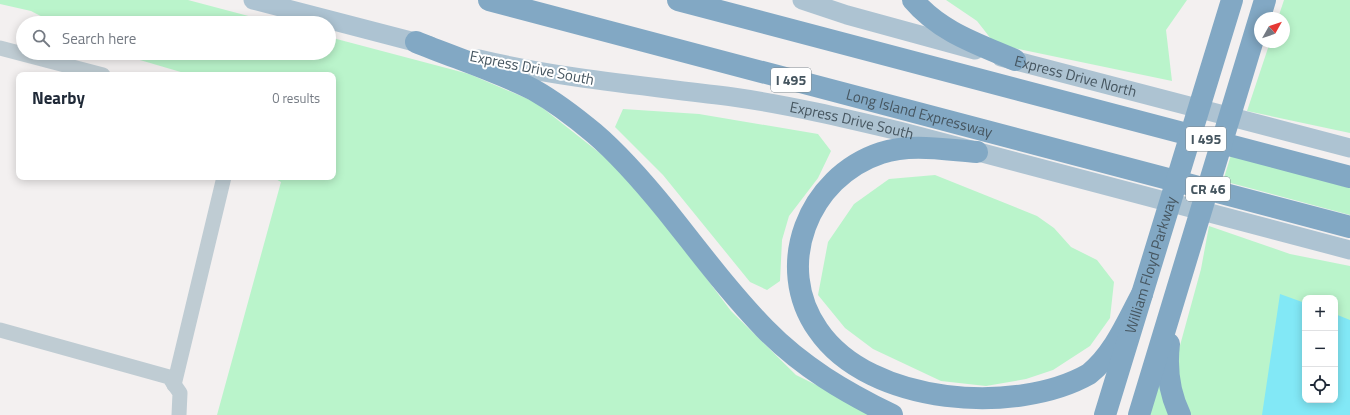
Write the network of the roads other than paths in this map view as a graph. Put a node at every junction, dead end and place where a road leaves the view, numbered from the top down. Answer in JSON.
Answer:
{"nodes":[{"id":1,"x":253,"y":0,"type":"edge"},
{"id":2,"x":489,"y":0,"type":"edge"},
{"id":3,"x":678,"y":0,"type":"edge"},
{"id":4,"x":802,"y":0,"type":"edge"},
{"id":5,"x":913,"y":0,"type":"edge"},
{"id":6,"x":1228,"y":0,"type":"edge"},
{"id":7,"x":1232,"y":0,"type":"edge"},
{"id":8,"x":1265,"y":0,"type":"edge"},
{"id":9,"x":1272,"y":0,"type":"edge"},
{"id":10,"x":1262,"y":12,"type":"edge"},
{"id":11,"x":1266,"y":12,"type":"edge"},
{"id":12,"x":315,"y":16,"type":"edge"},
{"id":13,"x":336,"y":21,"type":"edge"},
{"id":14,"x":1224,"y":28,"type":"junction"},
{"id":15,"x":1254,"y":40,"type":"edge"},
{"id":16,"x":416,"y":42,"type":"junction"},
{"id":17,"x":0,"y":48,"type":"edge"},
{"id":18,"x":16,"y":52,"type":"edge"},
{"id":19,"x":46,"y":60,"type":"edge"},
{"id":20,"x":1015,"y":60,"type":"junction"},
{"id":21,"x":92,"y":72,"type":"edge"},
{"id":22,"x":1350,"y":148,"type":"edge"},
{"id":23,"x":977,"y":152,"type":"junction"},
{"id":24,"x":1350,"y":177,"type":"edge"},
{"id":25,"x":223,"y":180,"type":"edge"},
{"id":26,"x":1350,"y":227,"type":"edge"},
{"id":27,"x":1350,"y":250,"type":"edge"},
{"id":28,"x":1142,"y":294,"type":"junction"},
{"id":29,"x":1174,"y":300,"type":"junction"},
{"id":30,"x":0,"y":330,"type":"edge"},
{"id":31,"x":174,"y":385,"type":"junction"},
{"id":32,"x":180,"y":415,"type":"edge"},
{"id":33,"x":892,"y":415,"type":"edge"},
{"id":34,"x":1105,"y":415,"type":"edge"},
{"id":35,"x":1139,"y":415,"type":"edge"},
{"id":36,"x":1180,"y":415,"type":"edge"}],
"edges":[{"from":1,"to":12,"type":"main road","name":"Express Drive South"},
{"from":2,"to":26,"type":"highway","name":"Long Island Expressway","number":"I 495"},
{"from":3,"to":24,"type":"highway","number":"I 495"},
{"from":4,"to":20,"type":"main road","name":"Express Drive North"},
{"from":5,"to":20,"type":"highway"},
{"from":6,"to":14,"type":"highway"},
{"from":7,"to":14,"type":"highway","name":"William Floyd Parkway","number":"CR 46"},
{"from":8,"to":10,"type":"highway","number":"CR 46"},
{"from":9,"to":11,"type":"highway"},
{"from":13,"to":16,"type":"main road","name":"Express Drive South"},
{"from":14,"to":28,"type":"highway","name":"William Floyd Parkway","number":"CR 46"},
{"from":15,"to":29,"type":"highway","number":"CR 46"},
{"from":16,"to":23,"type":"main road","name":"Express Drive South"},
{"from":16,"to":33,"type":"highway"},
{"from":17,"to":18,"type":"lane"},
{"from":19,"to":21,"type":"lane"},
{"from":20,"to":22,"type":"main road","name":"Express Drive North"},
{"from":23,"to":27,"type":"main road","name":"Express Drive South"},
{"from":23,"to":28,"type":"highway"},
{"from":25,"to":31,"type":"lane"},
{"from":28,"to":34,"type":"highway","name":"William Floyd Parkway","number":"CR 46"},
{"from":29,"to":35,"type":"highway","number":"CR 46"},
{"from":29,"to":36,"type":"highway"},
{"from":30,"to":31,"type":"lane"},
{"from":31,"to":32,"type":"lane"}]}
